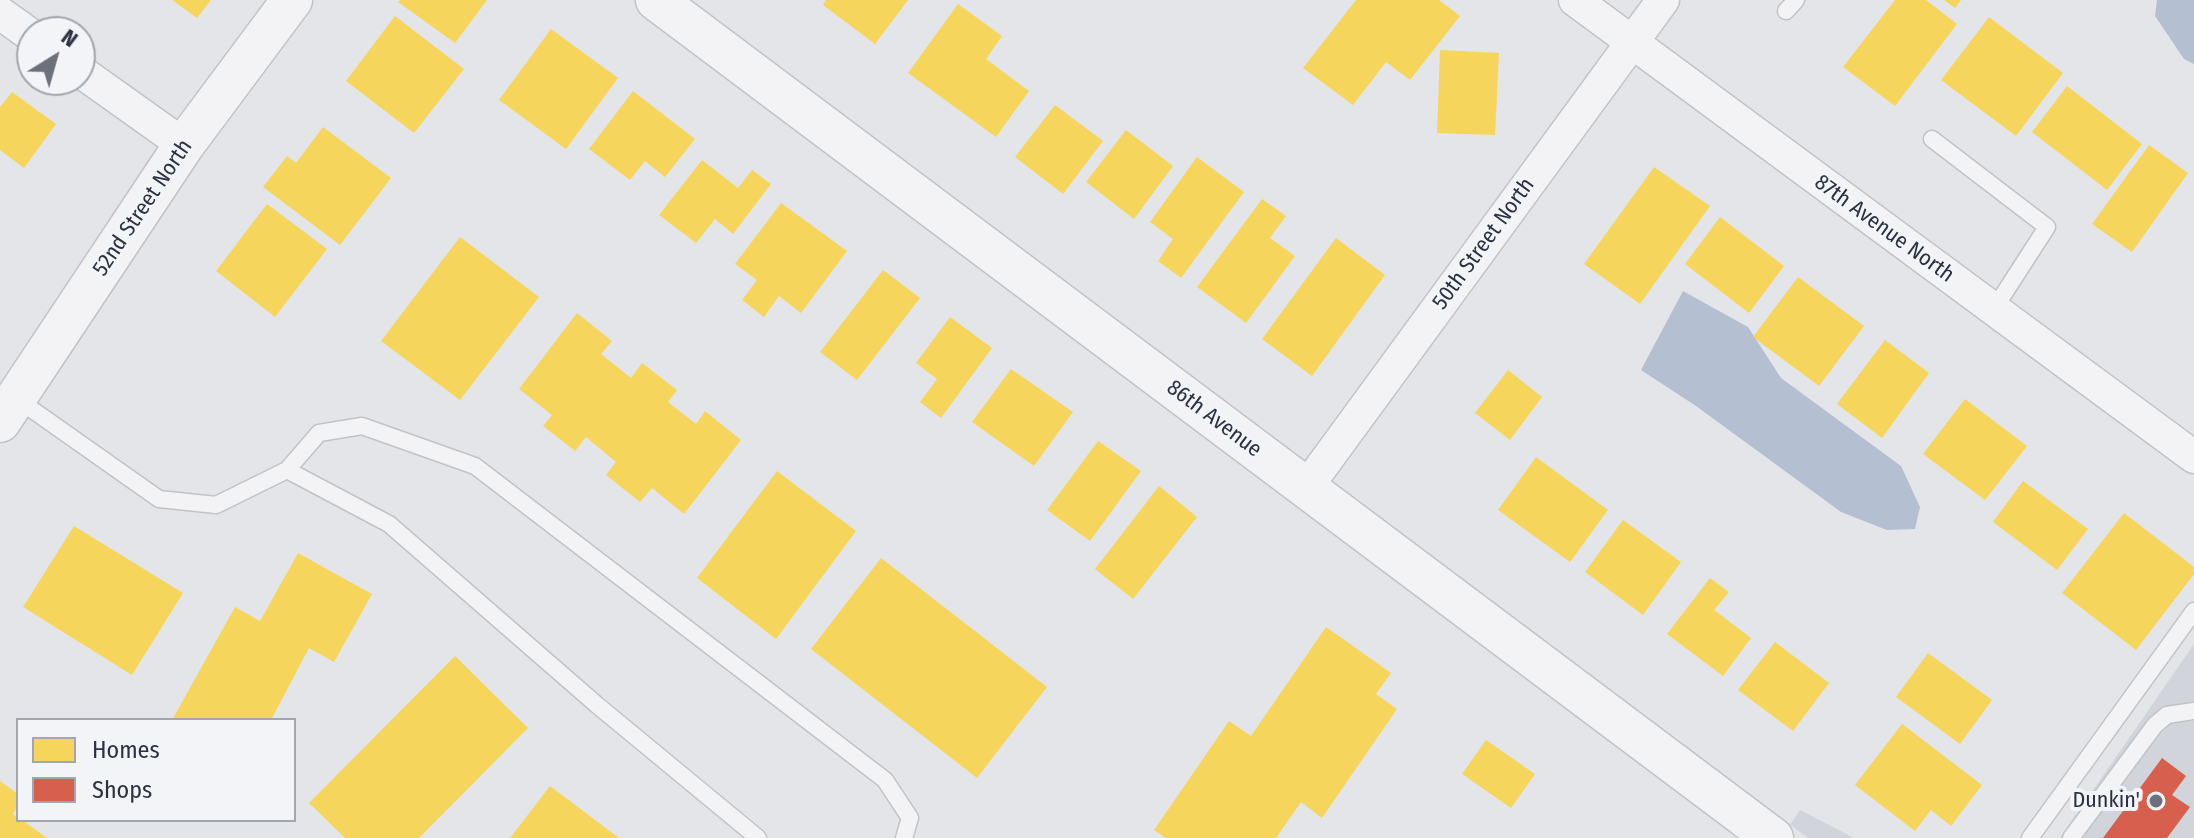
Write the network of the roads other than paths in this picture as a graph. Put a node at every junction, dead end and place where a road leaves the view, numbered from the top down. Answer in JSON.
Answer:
{"nodes":[{"id":1,"x":292,"y":0,"type":"edge"},
{"id":2,"x":656,"y":0,"type":"edge"},
{"id":3,"x":1575,"y":0,"type":"edge"},
{"id":4,"x":1663,"y":0,"type":"edge"},
{"id":5,"x":1631,"y":43,"type":"junction"},
{"id":6,"x":96,"y":82,"type":"edge"},
{"id":7,"x":1932,"y":139,"type":"dead end"},
{"id":8,"x":184,"y":145,"type":"junction"},
{"id":9,"x":1994,"y":309,"type":"junction"},
{"id":10,"x":8,"y":410,"type":"edge"},
{"id":11,"x":2194,"y":457,"type":"edge"},
{"id":12,"x":287,"y":470,"type":"junction"},
{"id":13,"x":1306,"y":488,"type":"junction"},
{"id":14,"x":2194,"y":611,"type":"edge"},
{"id":15,"x":2194,"y":711,"type":"edge"},
{"id":16,"x":758,"y":838,"type":"edge"},
{"id":17,"x":904,"y":838,"type":"edge"},
{"id":18,"x":1773,"y":838,"type":"edge"},
{"id":19,"x":2030,"y":838,"type":"edge"},
{"id":20,"x":2071,"y":838,"type":"edge"}],
"edges":[{"from":1,"to":8,"type":"street","name":"52nd Street North"},
{"from":2,"to":13,"type":"street","name":"86th Avenue"},
{"from":3,"to":5,"type":"street","name":"87th Avenue North"},
{"from":4,"to":5,"type":"street","name":"50th Street North"},
{"from":5,"to":9,"type":"street","name":"87th Avenue North"},
{"from":5,"to":13,"type":"street","name":"50th Street North"},
{"from":6,"to":8,"type":"street"},
{"from":7,"to":9,"type":"lane"},
{"from":8,"to":10,"type":"street","name":"52nd Street North"},
{"from":9,"to":11,"type":"street","name":"87th Avenue North"},
{"from":10,"to":12,"type":"lane"},
{"from":12,"to":16,"type":"lane"},
{"from":12,"to":17,"type":"lane"},
{"from":13,"to":18,"type":"street","name":"86th Avenue"},
{"from":14,"to":19,"type":"lane"},
{"from":15,"to":20,"type":"lane"}]}
